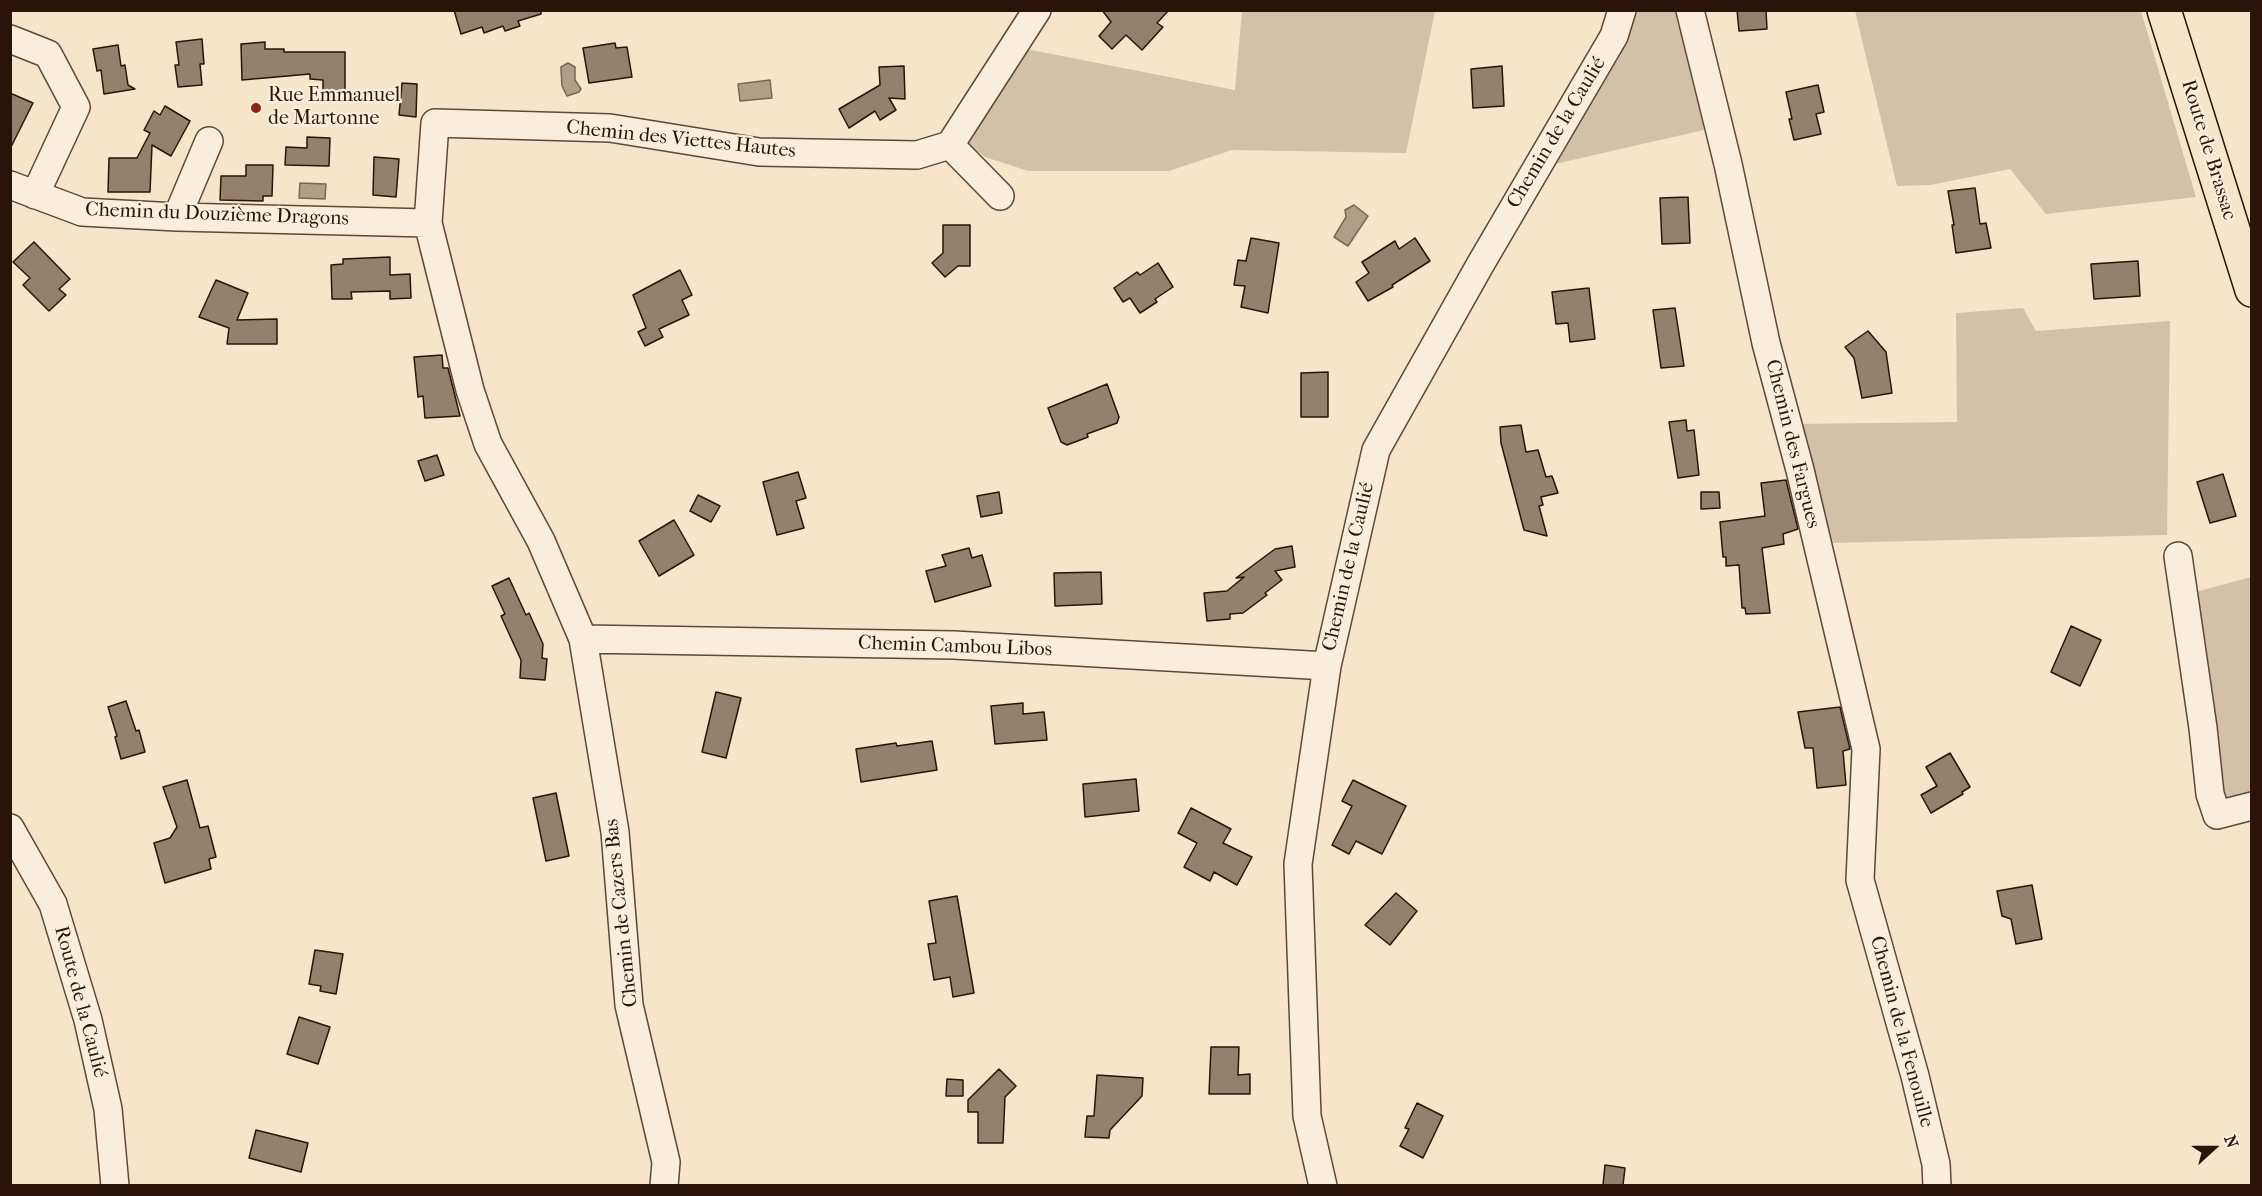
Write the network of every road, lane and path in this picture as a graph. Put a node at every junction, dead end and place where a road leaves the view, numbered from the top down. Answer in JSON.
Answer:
{"nodes":[{"id":1,"x":1037,"y":10,"type":"edge"},
{"id":2,"x":1622,"y":10,"type":"edge"},
{"id":3,"x":1690,"y":10,"type":"edge"},
{"id":4,"x":2164,"y":10,"type":"edge"},
{"id":5,"x":10,"y":39,"type":"edge"},
{"id":6,"x":209,"y":141,"type":"dead end"},
{"id":7,"x":951,"y":145,"type":"junction"},
{"id":8,"x":10,"y":185,"type":"edge"},
{"id":9,"x":35,"y":195,"type":"junction"},
{"id":10,"x":1000,"y":196,"type":"dead end"},
{"id":11,"x":177,"y":217,"type":"junction"},
{"id":12,"x":428,"y":223,"type":"junction"},
{"id":13,"x":2252,"y":290,"type":"edge"},
{"id":14,"x":2178,"y":556,"type":"dead end"},
{"id":15,"x":583,"y":639,"type":"junction"},
{"id":16,"x":1327,"y":666,"type":"junction"},
{"id":17,"x":2252,"y":806,"type":"edge"},
{"id":18,"x":10,"y":828,"type":"edge"},
{"id":19,"x":1860,"y":880,"type":"joint"},
{"id":20,"x":115,"y":1185,"type":"edge"},
{"id":21,"x":664,"y":1185,"type":"edge"},
{"id":22,"x":1323,"y":1185,"type":"edge"},
{"id":23,"x":1937,"y":1185,"type":"edge"}],
"edges":[{"from":1,"to":7,"type":"street"},
{"from":2,"to":16,"type":"street","name":"Chemin de la Caulié"},
{"from":3,"to":19,"type":"street","name":"Chemin des Fargues"},
{"from":4,"to":13,"type":"main road","name":"Route de Brassac"},
{"from":5,"to":9,"type":"street"},
{"from":6,"to":11,"type":"street"},
{"from":7,"to":10,"type":"street"},
{"from":7,"to":12,"type":"street","name":"Chemin des Viettes Hautes"},
{"from":8,"to":9,"type":"street","name":"Chemin du Douzième Dragons"},
{"from":9,"to":11,"type":"street","name":"Chemin du Douzième Dragons"},
{"from":11,"to":12,"type":"street","name":"Chemin du Douzième Dragons"},
{"from":12,"to":15,"type":"street","name":"Chemin des Viettes Hautes"},
{"from":14,"to":17,"type":"street"},
{"from":15,"to":16,"type":"street","name":"Chemin Cambou Libos"},
{"from":15,"to":21,"type":"street","name":"Chemin de Cazers Bas"},
{"from":16,"to":22,"type":"street","name":"Chemin de la Caulié"},
{"from":18,"to":20,"type":"street","name":"Route de la Caulié"},
{"from":19,"to":23,"type":"street","name":"Chemin de la Fenouille"}]}
